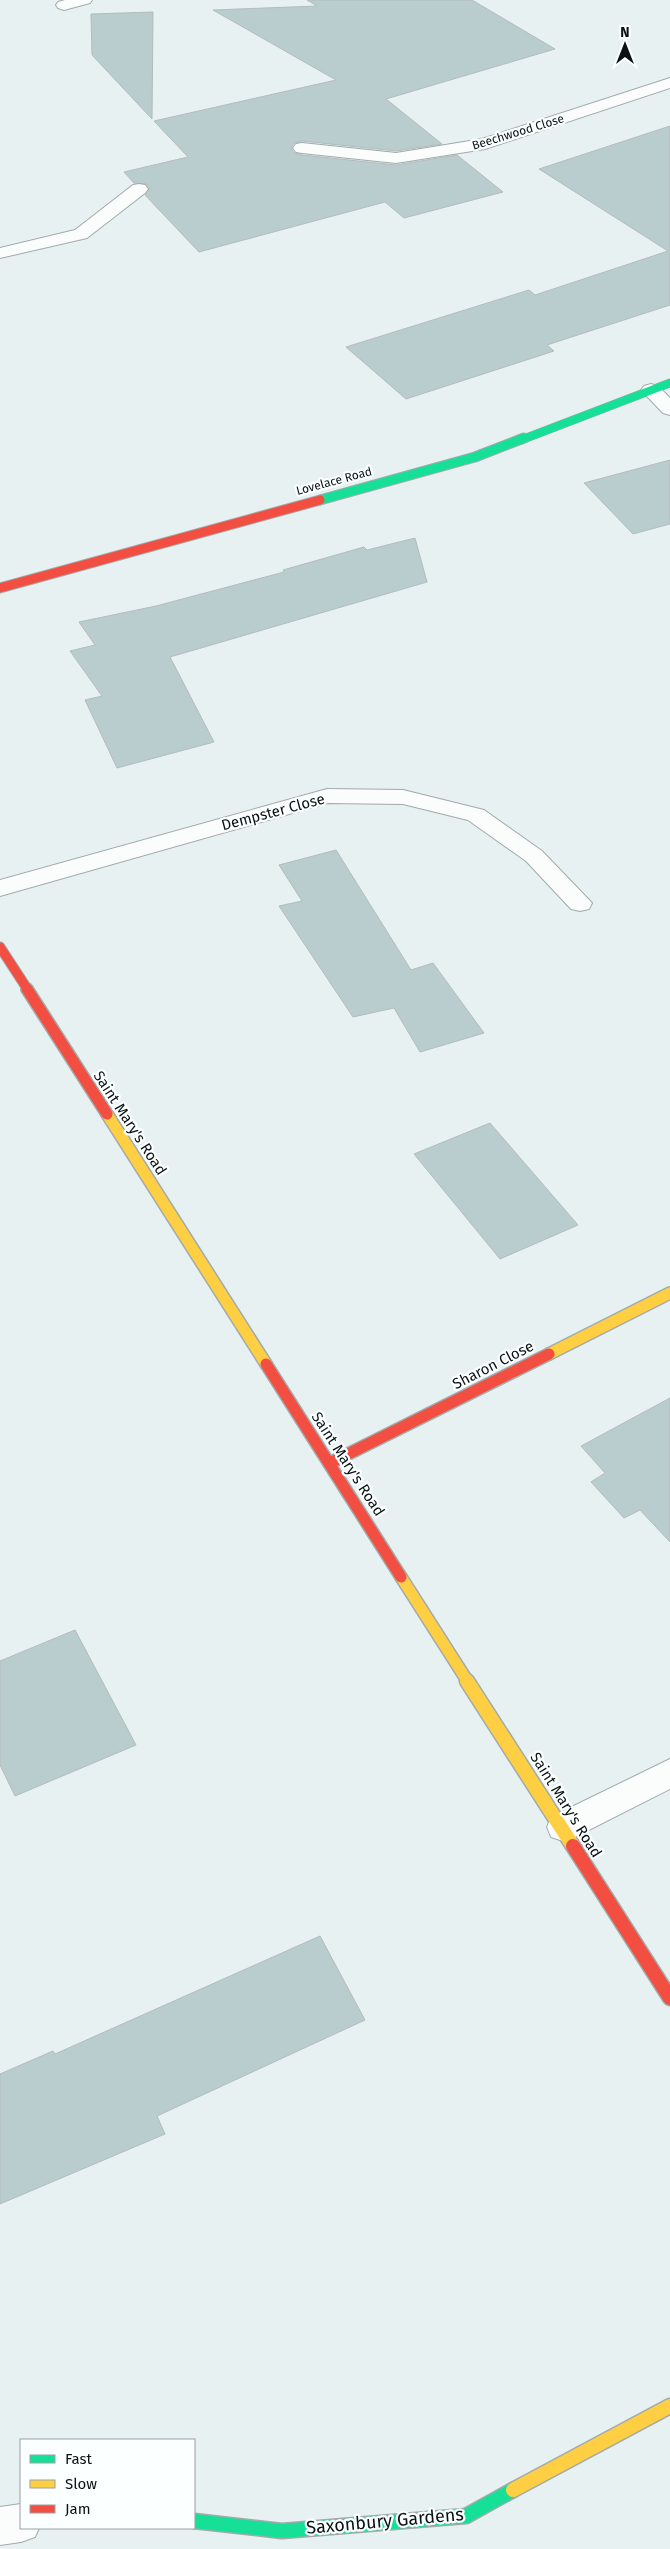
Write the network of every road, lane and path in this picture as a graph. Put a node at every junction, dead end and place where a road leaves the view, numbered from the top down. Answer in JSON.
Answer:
{"nodes":[{"id":1,"x":84,"y":0,"type":"edge"},
{"id":2,"x":64,"y":5,"type":"dead end"},
{"id":3,"x":670,"y":83,"type":"edge"},
{"id":4,"x":302,"y":148,"type":"dead end"},
{"id":5,"x":139,"y":189,"type":"dead end"},
{"id":6,"x":0,"y":253,"type":"edge"},
{"id":7,"x":670,"y":383,"type":"edge"},
{"id":8,"x":651,"y":390,"type":"junction"},
{"id":9,"x":670,"y":409,"type":"edge"},
{"id":10,"x":0,"y":588,"type":"edge"},
{"id":11,"x":0,"y":888,"type":"edge"},
{"id":12,"x":580,"y":903,"type":"dead end"},
{"id":13,"x":0,"y":947,"type":"edge"},
{"id":14,"x":670,"y":1293,"type":"edge"},
{"id":15,"x":330,"y":1463,"type":"junction"},
{"id":16,"x":670,"y":1772,"type":"edge"},
{"id":17,"x":563,"y":1827,"type":"junction"},
{"id":18,"x":670,"y":1998,"type":"edge"},
{"id":19,"x":670,"y":2406,"type":"edge"},
{"id":20,"x":195,"y":2521,"type":"edge"},
{"id":21,"x":20,"y":2523,"type":"edge"},
{"id":22,"x":0,"y":2526,"type":"edge"}],
"edges":[{"from":1,"to":2,"type":"street"},
{"from":3,"to":4,"type":"street","name":"Beechwood Close"},
{"from":5,"to":6,"type":"street"},
{"from":7,"to":8,"type":"street","name":"Lovelace Road"},
{"from":8,"to":9,"type":"street"},
{"from":8,"to":10,"type":"street","name":"Lovelace Road"},
{"from":11,"to":12,"type":"street","name":"Dempster Close"},
{"from":13,"to":15,"type":"street","name":"Saint Mary's Road"},
{"from":14,"to":15,"type":"street","name":"Sharon Close"},
{"from":15,"to":17,"type":"street","name":"Saint Mary's Road"},
{"from":16,"to":17,"type":"street"},
{"from":17,"to":18,"type":"street","name":"Saint Mary's Road"},
{"from":19,"to":20,"type":"street","name":"Saxonbury Gardens"},
{"from":21,"to":22,"type":"street"}]}
